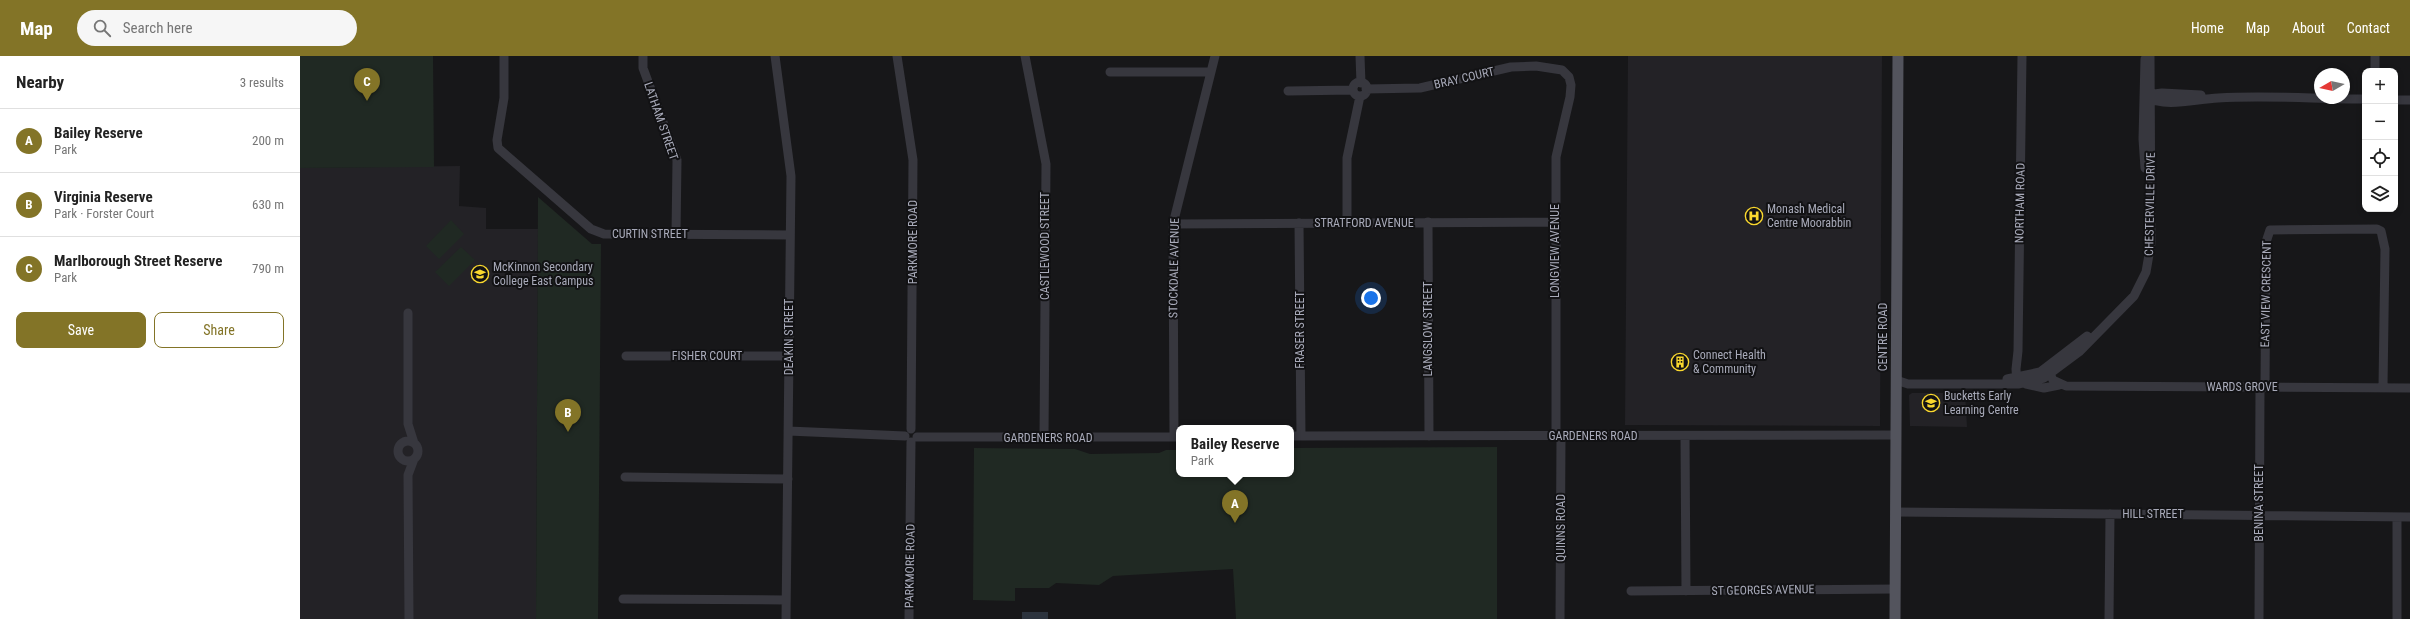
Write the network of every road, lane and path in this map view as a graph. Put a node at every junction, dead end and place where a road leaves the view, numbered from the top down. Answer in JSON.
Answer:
{"nodes":[{"id":1,"x":504,"y":56,"type":"edge"},
{"id":2,"x":642,"y":56,"type":"edge"},
{"id":3,"x":775,"y":56,"type":"edge"},
{"id":4,"x":898,"y":56,"type":"edge"},
{"id":5,"x":1025,"y":56,"type":"edge"},
{"id":6,"x":1215,"y":56,"type":"edge"},
{"id":7,"x":1360,"y":56,"type":"edge"},
{"id":8,"x":1898,"y":56,"type":"edge"},
{"id":9,"x":2022,"y":56,"type":"edge"},
{"id":10,"x":2145,"y":56,"type":"edge"},
{"id":11,"x":2150,"y":56,"type":"edge"},
{"id":12,"x":2375,"y":56,"type":"edge"},
{"id":13,"x":2375,"y":68,"type":"edge"},
{"id":14,"x":1562,"y":70,"type":"joint"},
{"id":15,"x":1110,"y":72,"type":"dead end"},
{"id":16,"x":1211,"y":72,"type":"junction"},
{"id":17,"x":1363,"y":86,"type":"junction"},
{"id":18,"x":1288,"y":91,"type":"dead end"},
{"id":19,"x":1356,"y":93,"type":"junction"},
{"id":20,"x":2148,"y":96,"type":"junction"},
{"id":21,"x":2362,"y":99,"type":"edge"},
{"id":22,"x":2398,"y":100,"type":"edge"},
{"id":23,"x":2410,"y":100,"type":"edge"},
{"id":24,"x":1428,"y":222,"type":"junction"},
{"id":25,"x":1555,"y":222,"type":"junction"},
{"id":26,"x":1299,"y":223,"type":"junction"},
{"id":27,"x":1347,"y":223,"type":"junction"},
{"id":28,"x":1173,"y":224,"type":"junction"},
{"id":29,"x":676,"y":234,"type":"junction"},
{"id":30,"x":790,"y":235,"type":"junction"},
{"id":31,"x":408,"y":312,"type":"dead end"},
{"id":32,"x":626,"y":356,"type":"dead end"},
{"id":33,"x":789,"y":356,"type":"junction"},
{"id":34,"x":2051,"y":371,"type":"junction"},
{"id":35,"x":1896,"y":380,"type":"junction"},
{"id":36,"x":2020,"y":381,"type":"junction"},
{"id":37,"x":2059,"y":385,"type":"junction"},
{"id":38,"x":2073,"y":386,"type":"junction"},
{"id":39,"x":2262,"y":387,"type":"junction"},
{"id":40,"x":2383,"y":388,"type":"junction"},
{"id":41,"x":2410,"y":388,"type":"edge"},
{"id":42,"x":408,"y":424,"type":"junction"},
{"id":43,"x":788,"y":431,"type":"junction"},
{"id":44,"x":1896,"y":435,"type":"junction"},
{"id":45,"x":911,"y":436,"type":"junction"},
{"id":46,"x":1294,"y":436,"type":"edge"},
{"id":47,"x":1301,"y":436,"type":"junction"},
{"id":48,"x":1429,"y":436,"type":"junction"},
{"id":49,"x":1559,"y":436,"type":"junction"},
{"id":50,"x":1685,"y":436,"type":"junction"},
{"id":51,"x":1176,"y":437,"type":"edge"},
{"id":52,"x":1044,"y":438,"type":"junction"},
{"id":53,"x":402,"y":443,"type":"junction"},
{"id":54,"x":414,"y":443,"type":"junction"},
{"id":55,"x":401,"y":458,"type":"junction"},
{"id":56,"x":414,"y":459,"type":"junction"},
{"id":57,"x":408,"y":475,"type":"junction"},
{"id":58,"x":625,"y":478,"type":"dead end"},
{"id":59,"x":788,"y":479,"type":"junction"},
{"id":60,"x":1896,"y":512,"type":"junction"},
{"id":61,"x":2110,"y":514,"type":"junction"},
{"id":62,"x":2259,"y":514,"type":"junction"},
{"id":63,"x":2397,"y":517,"type":"junction"},
{"id":64,"x":2410,"y":517,"type":"edge"},
{"id":65,"x":1895,"y":589,"type":"junction"},
{"id":66,"x":1630,"y":591,"type":"dead end"},
{"id":67,"x":1686,"y":591,"type":"junction"},
{"id":68,"x":623,"y":599,"type":"dead end"},
{"id":69,"x":786,"y":600,"type":"junction"},
{"id":70,"x":409,"y":619,"type":"edge"},
{"id":71,"x":786,"y":619,"type":"edge"},
{"id":72,"x":909,"y":619,"type":"edge"},
{"id":73,"x":1560,"y":619,"type":"edge"},
{"id":74,"x":1895,"y":619,"type":"edge"},
{"id":75,"x":2109,"y":619,"type":"edge"},
{"id":76,"x":2259,"y":619,"type":"edge"},
{"id":77,"x":2397,"y":619,"type":"edge"}],
"edges":[{"from":1,"to":29,"type":"street","name":"CURTIN STREET"},
{"from":2,"to":29,"type":"street","name":"LATHAM STREET"},
{"from":3,"to":30,"type":"street","name":"DEAKIN STREET"},
{"from":4,"to":45,"type":"street","name":"PARKMORE ROAD"},
{"from":5,"to":52,"type":"street","name":"CASTLEWOOD STREET"},
{"from":6,"to":16,"type":"street","name":"STOCKDALE AVENUE"},
{"from":7,"to":17,"type":"street"},
{"from":8,"to":35,"type":"main road","name":"CENTRE ROAD"},
{"from":9,"to":36,"type":"street","name":"NORTHAM ROAD"},
{"from":10,"to":20,"type":"street","name":"CHESTERVILLE DRIVE"},
{"from":11,"to":20,"type":"street","name":"CHESTERVILLE DRIVE"},
{"from":12,"to":13,"type":"street"},
{"from":14,"to":17,"type":"street","name":"BRAY COURT"},
{"from":14,"to":25,"type":"street","name":"LONGVIEW AVENUE"},
{"from":15,"to":16,"type":"street"},
{"from":16,"to":28,"type":"street","name":"STOCKDALE AVENUE"},
{"from":17,"to":19,"type":"street"},
{"from":18,"to":19,"type":"street"},
{"from":19,"to":27,"type":"street"},
{"from":20,"to":21,"type":"street"},
{"from":20,"to":34,"type":"street","name":"CHESTERVILLE DRIVE"},
{"from":22,"to":23,"type":"street"},
{"from":24,"to":25,"type":"street","name":"STRATFORD AVENUE"},
{"from":24,"to":27,"type":"street","name":"STRATFORD AVENUE"},
{"from":24,"to":48,"type":"street","name":"LANGSLOW STREET"},
{"from":25,"to":49,"type":"street","name":"LONGVIEW AVENUE"},
{"from":26,"to":27,"type":"street","name":"STRATFORD AVENUE"},
{"from":26,"to":28,"type":"street","name":"STRATFORD AVENUE"},
{"from":26,"to":47,"type":"street","name":"FRASER STREET"},
{"from":28,"to":51,"type":"street","name":"STOCKDALE AVENUE"},
{"from":29,"to":30,"type":"street","name":"CURTIN STREET"},
{"from":30,"to":33,"type":"street","name":"DEAKIN STREET"},
{"from":31,"to":42,"type":"street"},
{"from":32,"to":33,"type":"street","name":"FISHER COURT"},
{"from":33,"to":43,"type":"street","name":"DEAKIN STREET"},
{"from":34,"to":36,"type":"street","name":"CHESTERVILLE DRIVE"},
{"from":34,"to":37,"type":"street"},
{"from":34,"to":38,"type":"street"},
{"from":35,"to":36,"type":"street"},
{"from":35,"to":44,"type":"main road","name":"CENTRE ROAD"},
{"from":36,"to":37,"type":"street","name":"WARDS GROVE"},
{"from":37,"to":38,"type":"street","name":"WARDS GROVE"},
{"from":38,"to":39,"type":"street","name":"WARDS GROVE"},
{"from":39,"to":40,"type":"street","name":"WARDS GROVE"},
{"from":39,"to":40,"type":"street","name":"EAST VIEW CRESCENT"},
{"from":39,"to":62,"type":"street","name":"BENINA STREET"},
{"from":40,"to":41,"type":"street","name":"WARDS GROVE"},
{"from":42,"to":53,"type":"street"},
{"from":42,"to":54,"type":"street"},
{"from":43,"to":45,"type":"street","name":"GARDENERS ROAD"},
{"from":43,"to":59,"type":"street","name":"DEAKIN STREET"},
{"from":44,"to":50,"type":"street","name":"GARDENERS ROAD"},
{"from":44,"to":60,"type":"main road","name":"CENTRE ROAD"},
{"from":45,"to":52,"type":"street","name":"GARDENERS ROAD"},
{"from":45,"to":72,"type":"street","name":"PARKMORE ROAD"},
{"from":46,"to":47,"type":"street","name":"GARDENERS ROAD"},
{"from":47,"to":48,"type":"street","name":"GARDENERS ROAD"},
{"from":48,"to":49,"type":"street","name":"GARDENERS ROAD"},
{"from":49,"to":50,"type":"street","name":"GARDENERS ROAD"},
{"from":49,"to":73,"type":"street","name":"QUINNS ROAD"},
{"from":50,"to":67,"type":"street"},
{"from":51,"to":52,"type":"street","name":"GARDENERS ROAD"},
{"from":53,"to":54,"type":"street"},
{"from":53,"to":55,"type":"street"},
{"from":54,"to":56,"type":"street"},
{"from":55,"to":56,"type":"street"},
{"from":55,"to":57,"type":"street"},
{"from":56,"to":57,"type":"street"},
{"from":57,"to":70,"type":"street"},
{"from":58,"to":59,"type":"street"},
{"from":59,"to":69,"type":"street","name":"DEAKIN STREET"},
{"from":60,"to":61,"type":"street","name":"HILL STREET"},
{"from":60,"to":65,"type":"main road","name":"CENTRE ROAD"},
{"from":61,"to":62,"type":"street","name":"HILL STREET"},
{"from":61,"to":75,"type":"street"},
{"from":62,"to":63,"type":"street","name":"HILL STREET"},
{"from":62,"to":76,"type":"street","name":"BENINA STREET"},
{"from":63,"to":64,"type":"street","name":"HILL STREET"},
{"from":63,"to":77,"type":"street"},
{"from":65,"to":67,"type":"street","name":"ST GEORGES AVENUE"},
{"from":65,"to":74,"type":"main road","name":"CENTRE ROAD"},
{"from":66,"to":67,"type":"street","name":"ST GEORGES AVENUE"},
{"from":68,"to":69,"type":"street"},
{"from":69,"to":71,"type":"street","name":"DEAKIN STREET"}]}
